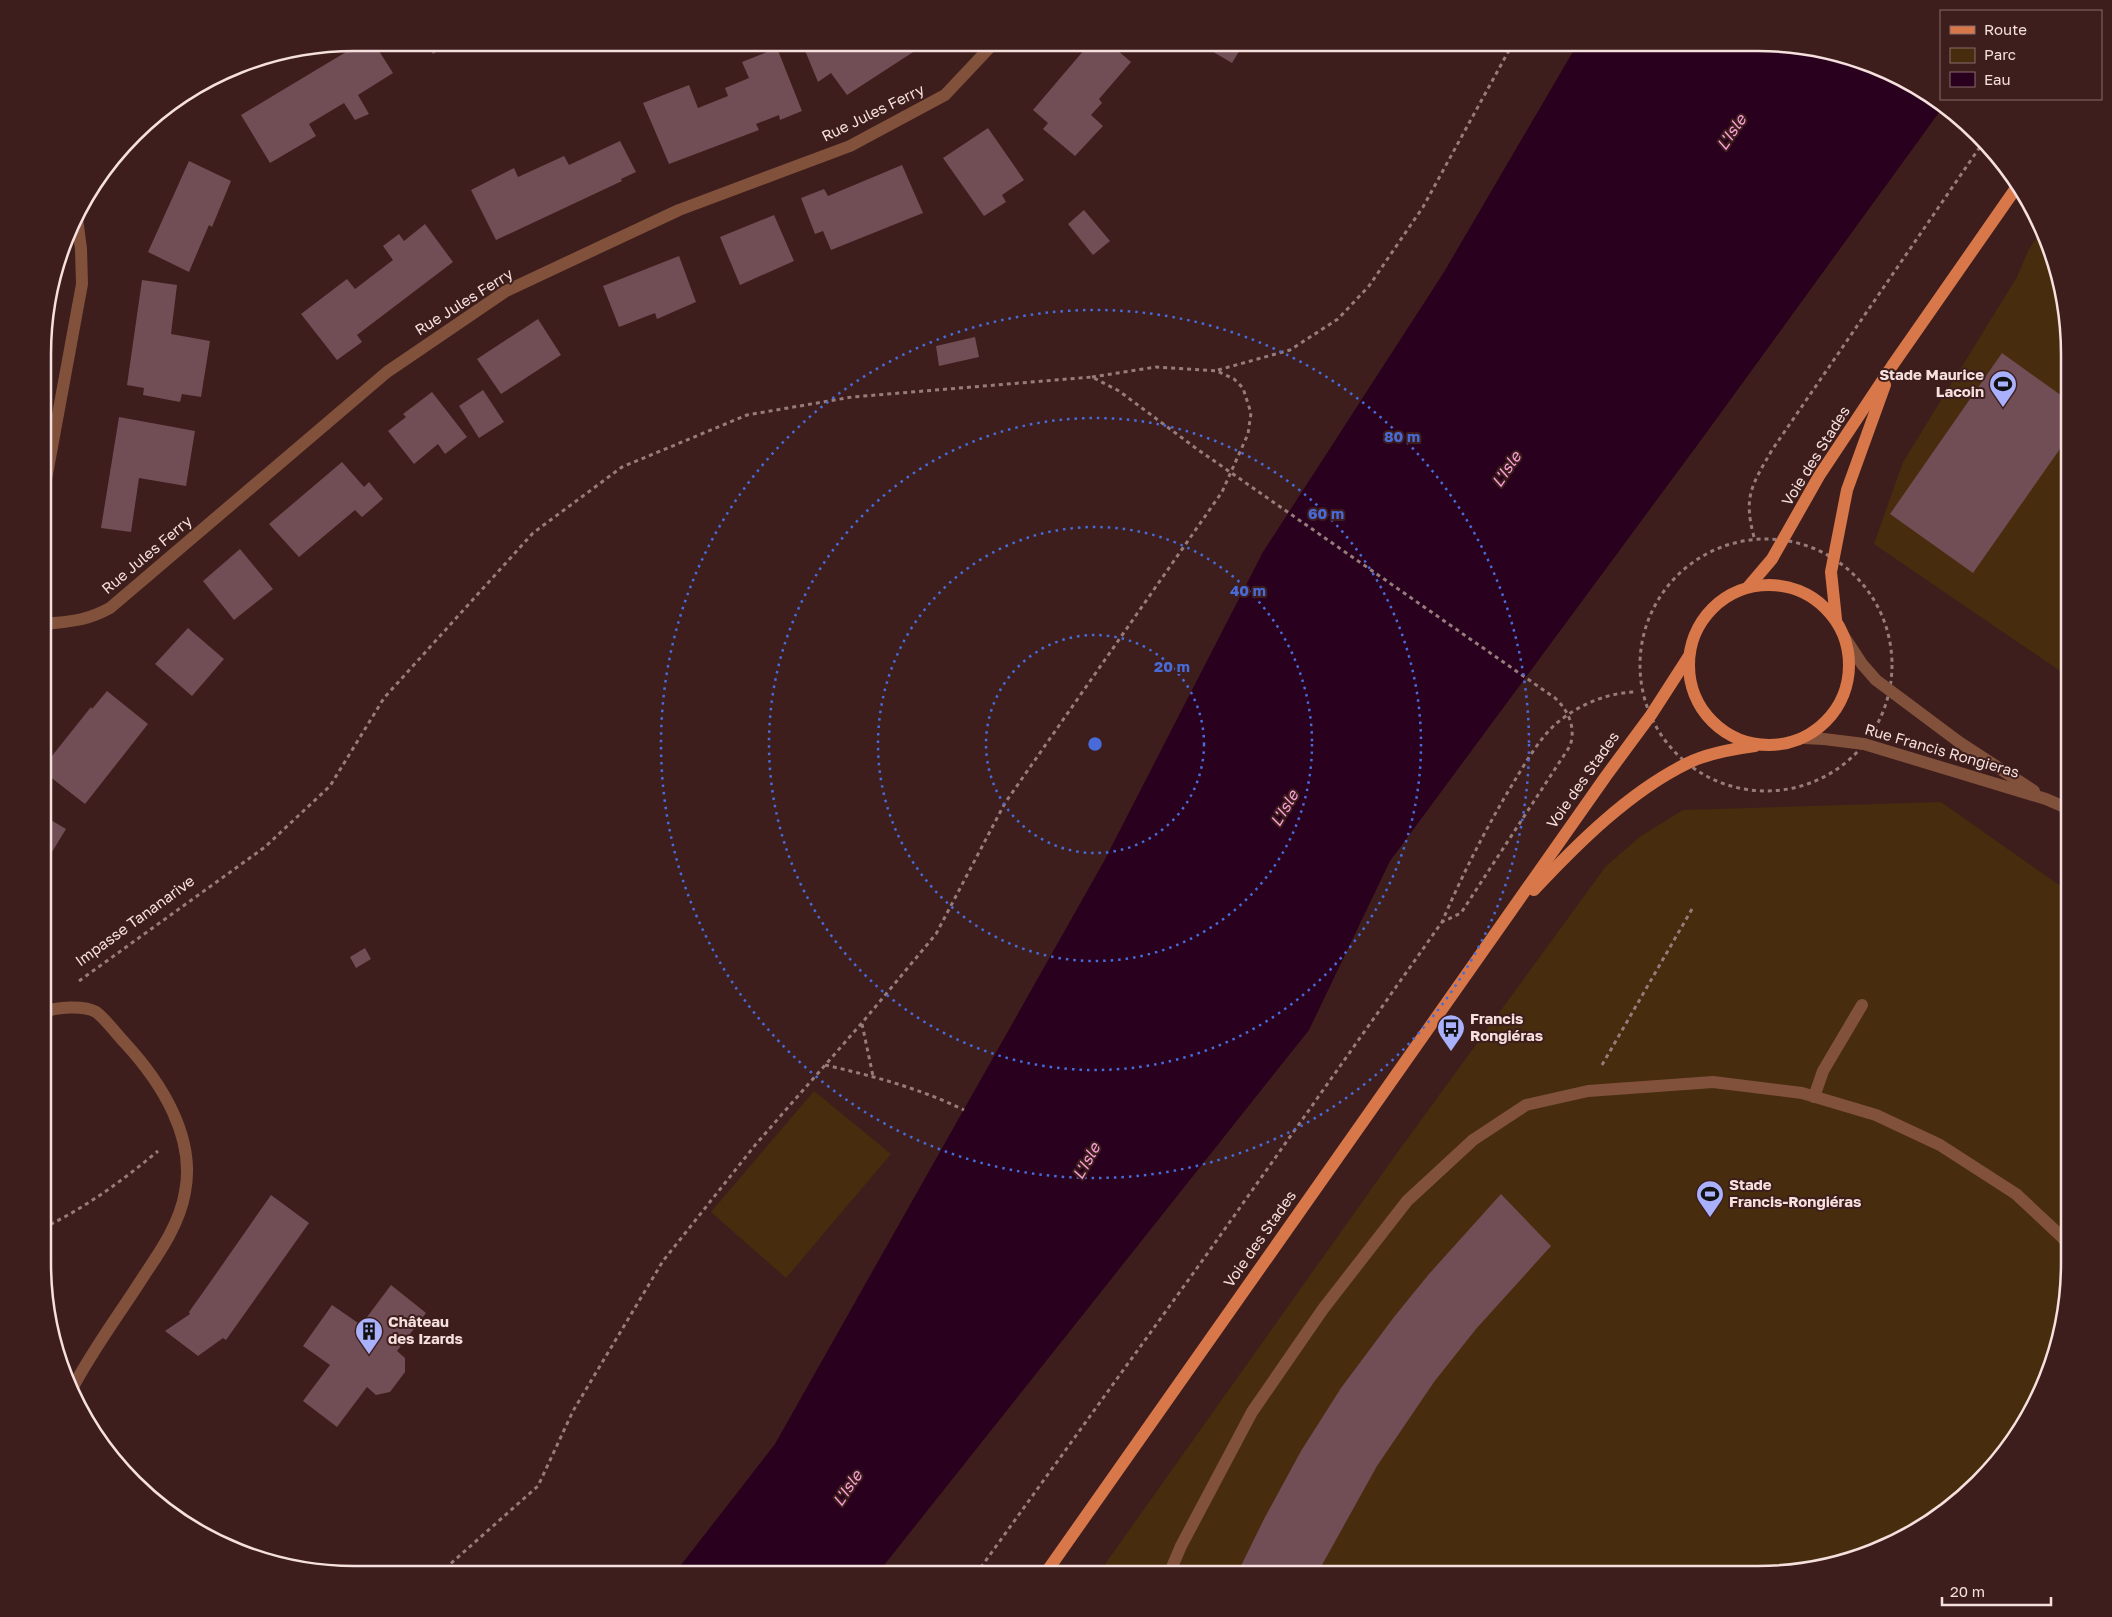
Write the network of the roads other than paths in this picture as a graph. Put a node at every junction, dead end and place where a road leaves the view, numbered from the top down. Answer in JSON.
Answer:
{"nodes":[{"id":1,"x":987,"y":51,"type":"edge"},
{"id":2,"x":2013,"y":192,"type":"edge"},
{"id":3,"x":79,"y":227,"type":"edge"},
{"id":4,"x":1892,"y":366,"type":"junction"},
{"id":5,"x":51,"y":452,"type":"edge"},
{"id":6,"x":1749,"y":586,"type":"junction"},
{"id":7,"x":1836,"y":619,"type":"junction"},
{"id":8,"x":51,"y":625,"type":"edge"},
{"id":9,"x":1846,"y":638,"type":"junction"},
{"id":10,"x":1689,"y":656,"type":"junction"},
{"id":11,"x":1803,"y":738,"type":"junction"},
{"id":12,"x":1759,"y":745,"type":"junction"},
{"id":13,"x":2046,"y":799,"type":"junction"},
{"id":14,"x":2061,"y":806,"type":"edge"},
{"id":15,"x":1503,"y":923,"type":"junction"},
{"id":16,"x":1862,"y":1005,"type":"dead end"},
{"id":17,"x":51,"y":1011,"type":"edge"},
{"id":18,"x":1814,"y":1097,"type":"junction"},
{"id":19,"x":2061,"y":1238,"type":"edge"},
{"id":20,"x":76,"y":1383,"type":"edge"},
{"id":21,"x":1051,"y":1566,"type":"edge"},
{"id":22,"x":1172,"y":1566,"type":"edge"}],
"edges":[{"from":1,"to":8,"type":"street","name":"Rue Jules Ferry"},
{"from":2,"to":4,"type":"main road","name":"Voie des Stades"},
{"from":3,"to":5,"type":"street"},
{"from":4,"to":6,"type":"main road","name":"Voie des Stades"},
{"from":4,"to":7,"type":"main road","name":"Voie des Stades"},
{"from":6,"to":7,"type":"main road"},
{"from":6,"to":10,"type":"main road"},
{"from":7,"to":9,"type":"main road"},
{"from":9,"to":11,"type":"main road"},
{"from":9,"to":13,"type":"street"},
{"from":10,"to":12,"type":"main road"},
{"from":10,"to":15,"type":"main road","name":"Voie des Stades"},
{"from":11,"to":12,"type":"main road"},
{"from":11,"to":13,"type":"street","name":"Rue Francis Rongieras"},
{"from":12,"to":15,"type":"main road","name":"Voie des Stades"},
{"from":13,"to":14,"type":"street","name":"Rue Francis Rongieras"},
{"from":15,"to":21,"type":"main road","name":"Voie des Stades"},
{"from":16,"to":18,"type":"street"},
{"from":17,"to":20,"type":"street"},
{"from":18,"to":19,"type":"street"},
{"from":18,"to":22,"type":"street"}]}
